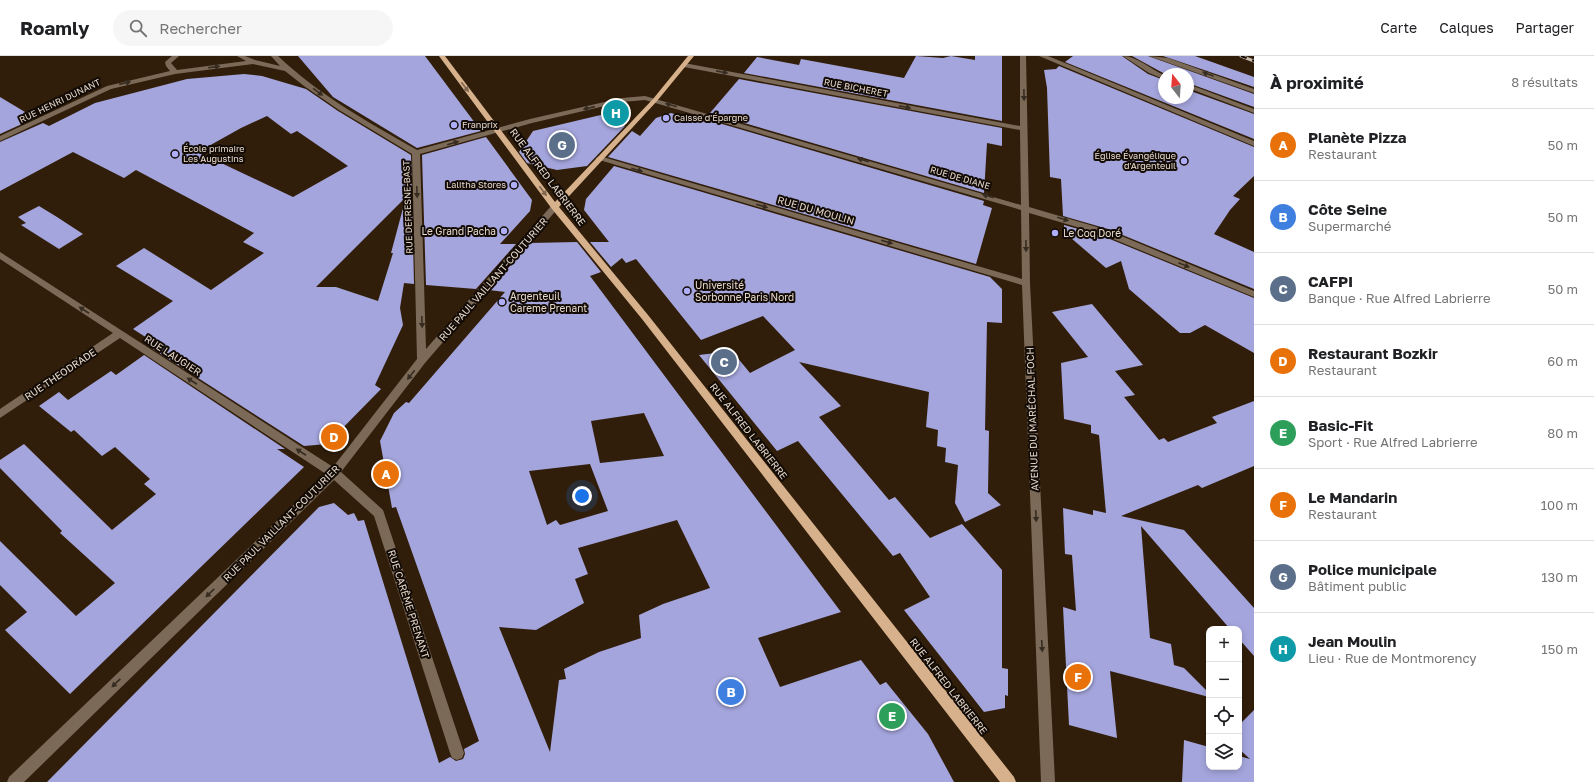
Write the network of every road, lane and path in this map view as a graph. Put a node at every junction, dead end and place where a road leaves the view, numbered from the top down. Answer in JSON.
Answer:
{"nodes":[{"id":1,"x":176,"y":56,"type":"edge"},
{"id":2,"x":240,"y":56,"type":"edge"},
{"id":3,"x":274,"y":56,"type":"edge"},
{"id":4,"x":442,"y":56,"type":"edge"},
{"id":5,"x":691,"y":56,"type":"edge"},
{"id":6,"x":1023,"y":56,"type":"edge"},
{"id":7,"x":1042,"y":56,"type":"edge"},
{"id":8,"x":1126,"y":56,"type":"edge"},
{"id":9,"x":1152,"y":56,"type":"edge"},
{"id":10,"x":253,"y":62,"type":"junction"},
{"id":11,"x":684,"y":65,"type":"junction"},
{"id":12,"x":286,"y":69,"type":"junction"},
{"id":13,"x":175,"y":72,"type":"junction"},
{"id":14,"x":1158,"y":75,"type":"edge"},
{"id":15,"x":1194,"y":88,"type":"edge"},
{"id":16,"x":1254,"y":91,"type":"edge"},
{"id":17,"x":655,"y":100,"type":"junction"},
{"id":18,"x":1254,"y":111,"type":"edge"},
{"id":19,"x":1025,"y":129,"type":"junction"},
{"id":20,"x":498,"y":130,"type":"junction"},
{"id":21,"x":0,"y":139,"type":"edge"},
{"id":22,"x":1254,"y":144,"type":"edge"},
{"id":23,"x":416,"y":153,"type":"junction"},
{"id":24,"x":600,"y":159,"type":"junction"},
{"id":25,"x":555,"y":207,"type":"junction"},
{"id":26,"x":1026,"y":207,"type":"junction"},
{"id":27,"x":0,"y":255,"type":"edge"},
{"id":28,"x":1026,"y":283,"type":"junction"},
{"id":29,"x":1254,"y":294,"type":"edge"},
{"id":30,"x":120,"y":333,"type":"junction"},
{"id":31,"x":422,"y":360,"type":"junction"},
{"id":32,"x":0,"y":414,"type":"edge"},
{"id":33,"x":334,"y":473,"type":"junction"},
{"id":34,"x":457,"y":753,"type":"dead end"},
{"id":35,"x":14,"y":782,"type":"edge"},
{"id":36,"x":1009,"y":782,"type":"edge"},
{"id":37,"x":1048,"y":782,"type":"edge"}],
"edges":[{"from":1,"to":13,"type":"street"},
{"from":2,"to":10,"type":"street"},
{"from":3,"to":12,"type":"street","name":"RUE DEFRESNE-BAST"},
{"from":4,"to":20,"type":"main road","name":"RUE ALFRED LABRIERRE","one_way":true},
{"from":5,"to":11,"type":"main road"},
{"from":6,"to":19,"type":"street","name":"AVENUE DU MARÉCHAL FOCH","one_way":true},
{"from":7,"to":22,"type":"street"},
{"from":8,"to":14,"type":"street"},
{"from":16,"to":9,"type":"street","one_way":true},
{"from":10,"to":12,"type":"street"},
{"from":13,"to":10,"type":"street","name":"RUE HENRI DUNANT","one_way":true},
{"from":11,"to":17,"type":"main road"},
{"from":11,"to":19,"type":"street","name":"RUE BICHERET","one_way":true},
{"from":12,"to":23,"type":"street","name":"RUE DEFRESNE-BAST","one_way":true},
{"from":21,"to":13,"type":"street","name":"RUE HENRI DUNANT","one_way":true},
{"from":15,"to":18,"type":"street"},
{"from":17,"to":20,"type":"street","name":"RUE DE DIANE","one_way":true},
{"from":17,"to":24,"type":"main road"},
{"from":26,"to":17,"type":"street","name":"RUE DE DIANE","one_way":true},
{"from":19,"to":26,"type":"street","name":"AVENUE DU MARÉCHAL FOCH"},
{"from":23,"to":20,"type":"street","name":"RUE DE DIANE","one_way":true},
{"from":20,"to":25,"type":"main road","name":"RUE ALFRED LABRIERRE","one_way":true},
{"from":23,"to":31,"type":"street","name":"RUE DEFRESNE-BAST","one_way":true},
{"from":24,"to":25,"type":"main road"},
{"from":24,"to":28,"type":"street","name":"RUE DU MOULIN","one_way":true},
{"from":25,"to":31,"type":"street","name":"RUE PAUL VAILLANT-COUTURIER"},
{"from":25,"to":36,"type":"main road","name":"RUE ALFRED LABRIERRE"},
{"from":26,"to":28,"type":"street","name":"AVENUE DU MARÉCHAL FOCH","one_way":true},
{"from":26,"to":29,"type":"street","name":"RUE DE DIANE","one_way":true},
{"from":30,"to":27,"type":"street","name":"RUE LAUGIER","one_way":true},
{"from":28,"to":37,"type":"street","name":"AVENUE DU MARÉCHAL FOCH","one_way":true},
{"from":30,"to":32,"type":"street","name":"RUE THEODRADE"},
{"from":33,"to":30,"type":"street","name":"RUE LAUGIER","one_way":true},
{"from":31,"to":33,"type":"street","name":"RUE PAUL VAILLANT-COUTURIER","one_way":true},
{"from":33,"to":34,"type":"street","name":"RUE CARÊME PRENANT"},
{"from":33,"to":35,"type":"street","name":"RUE PAUL VAILLANT-COUTURIER","one_way":true}]}
